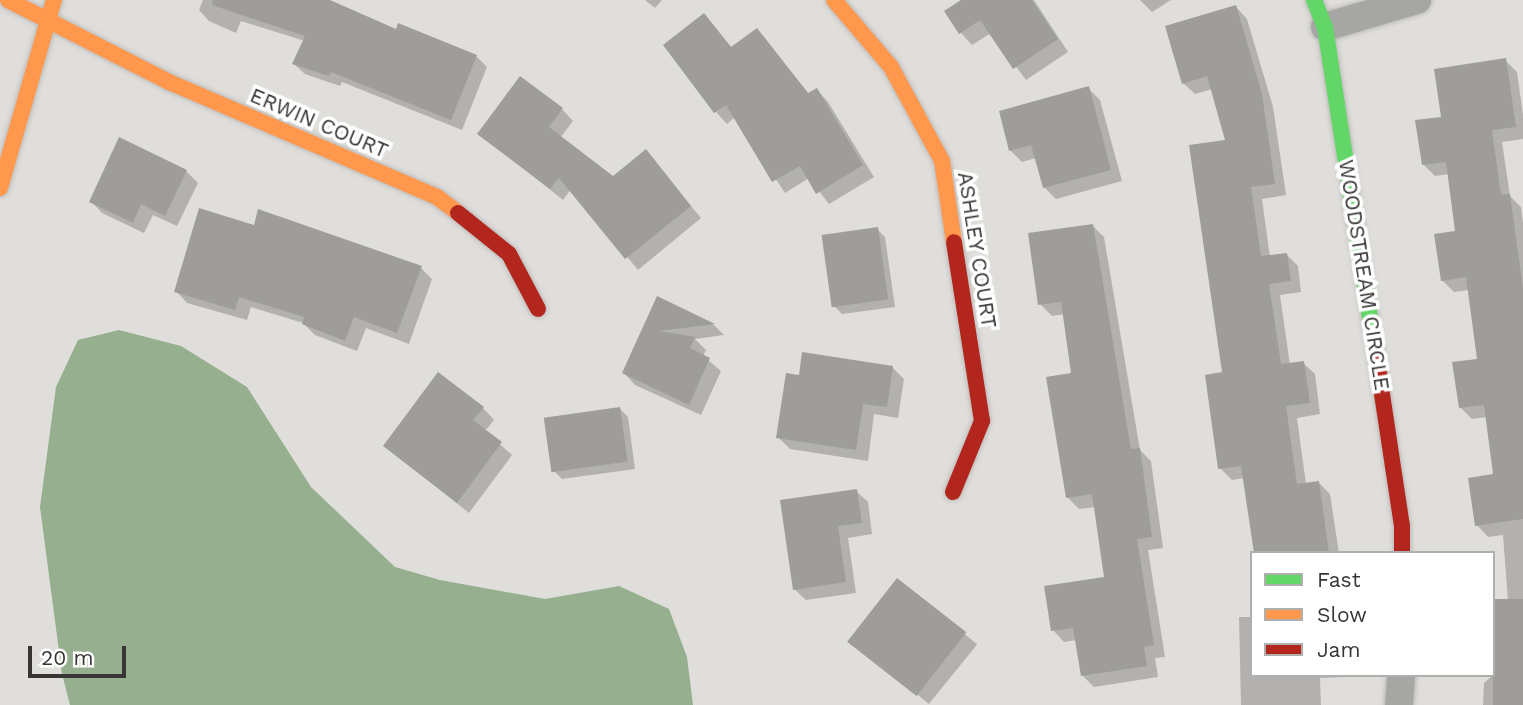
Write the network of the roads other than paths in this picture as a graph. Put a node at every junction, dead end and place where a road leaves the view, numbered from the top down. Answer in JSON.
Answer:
{"nodes":[{"id":1,"x":8,"y":0,"type":"edge"},
{"id":2,"x":54,"y":0,"type":"edge"},
{"id":3,"x":834,"y":0,"type":"edge"},
{"id":4,"x":1314,"y":0,"type":"edge"},
{"id":5,"x":1417,"y":0,"type":"edge"},
{"id":6,"x":45,"y":20,"type":"junction"},
{"id":7,"x":1325,"y":27,"type":"junction"},
{"id":8,"x":0,"y":188,"type":"edge"},
{"id":9,"x":538,"y":309,"type":"dead end"},
{"id":10,"x":953,"y":492,"type":"dead end"},
{"id":11,"x":1402,"y":551,"type":"edge"},
{"id":12,"x":1401,"y":677,"type":"edge"},
{"id":13,"x":1399,"y":705,"type":"edge"}],
"edges":[{"from":1,"to":6,"type":"street","name":"ERWIN COURT"},
{"from":2,"to":6,"type":"street"},
{"from":3,"to":10,"type":"street","name":"ASHLEY COURT"},
{"from":4,"to":7,"type":"street","name":"WOODSTREAM CIRCLE"},
{"from":5,"to":7,"type":"street"},
{"from":6,"to":8,"type":"street"},
{"from":6,"to":9,"type":"street","name":"ERWIN COURT"},
{"from":7,"to":11,"type":"street","name":"WOODSTREAM CIRCLE"},
{"from":12,"to":13,"type":"street"}]}
